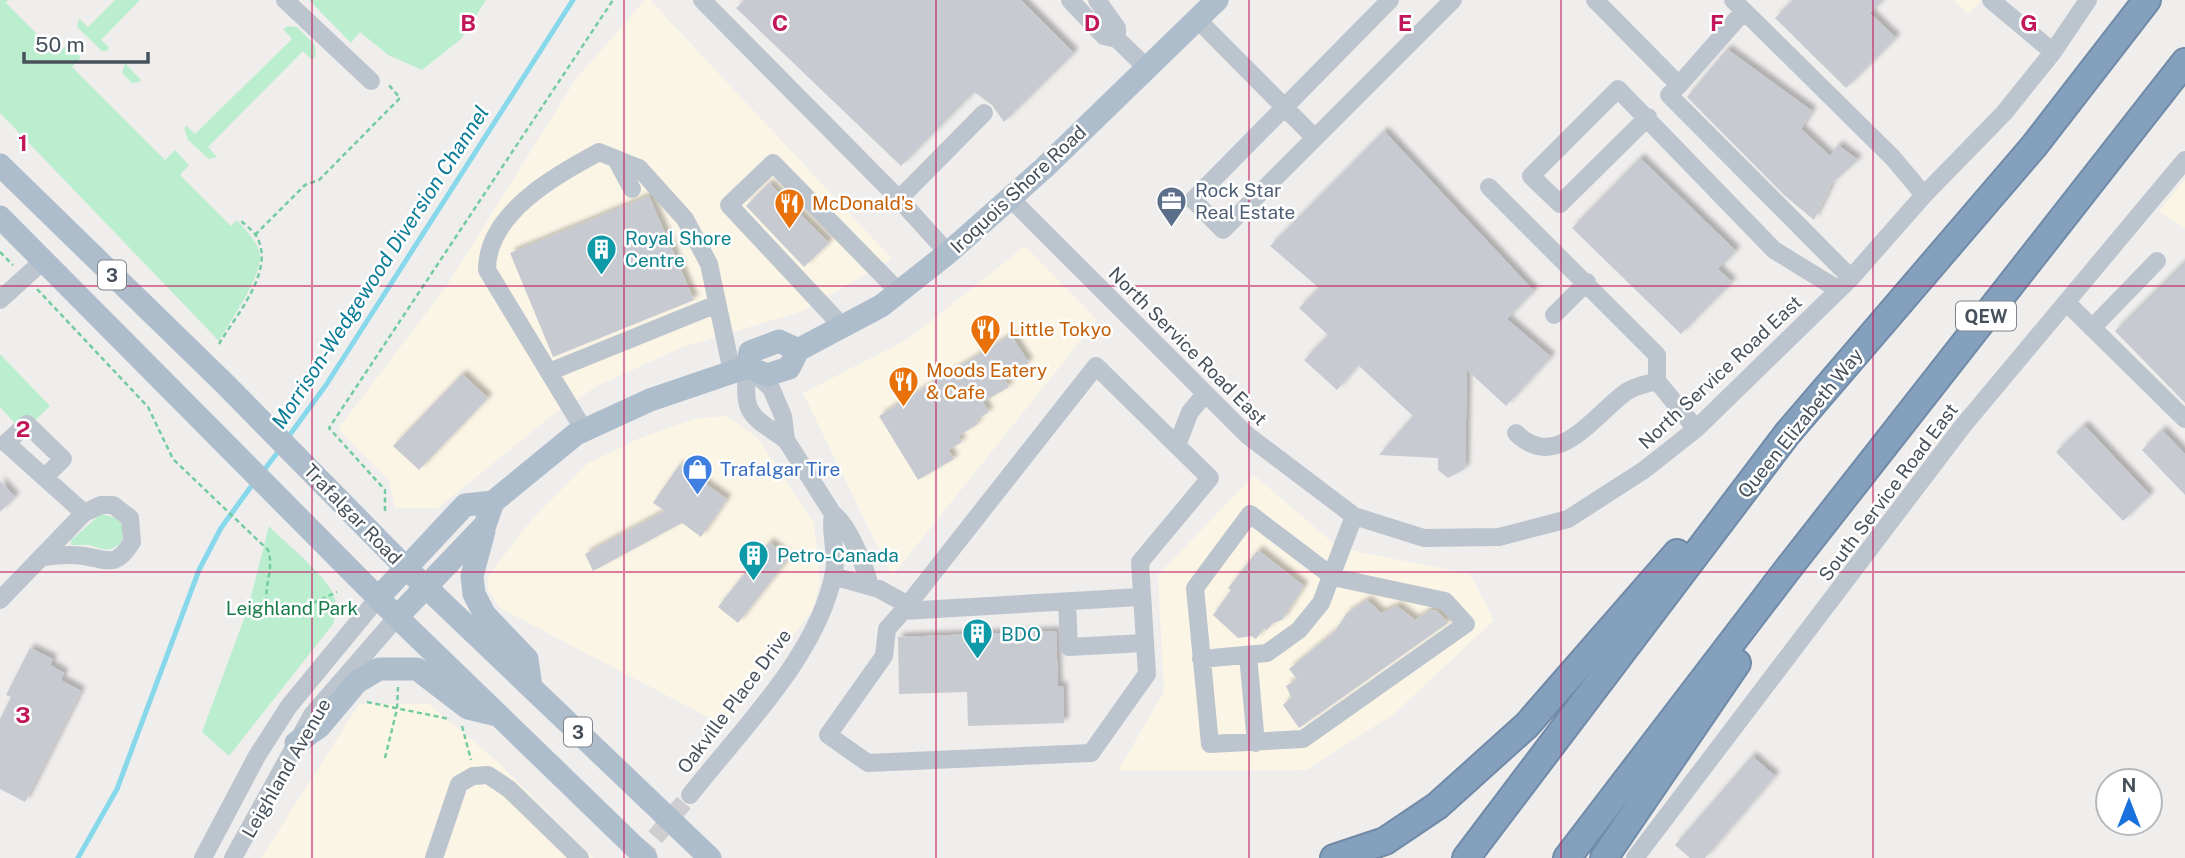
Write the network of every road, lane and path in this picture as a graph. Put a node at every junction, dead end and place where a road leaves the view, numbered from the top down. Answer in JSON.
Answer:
{"nodes":[{"id":1,"x":285,"y":0,"type":"edge"},
{"id":2,"x":613,"y":0,"type":"edge"},
{"id":3,"x":702,"y":0,"type":"edge"},
{"id":4,"x":1070,"y":0,"type":"edge"},
{"id":5,"x":1097,"y":0,"type":"edge"},
{"id":6,"x":1217,"y":0,"type":"edge"},
{"id":7,"x":1390,"y":0,"type":"edge"},
{"id":8,"x":1453,"y":0,"type":"edge"},
{"id":9,"x":1595,"y":0,"type":"edge"},
{"id":10,"x":1991,"y":0,"type":"edge"},
{"id":11,"x":2088,"y":0,"type":"edge"},
{"id":12,"x":2147,"y":0,"type":"edge"},
{"id":13,"x":1739,"y":6,"type":"edge"},
{"id":14,"x":1197,"y":19,"type":"junction"},
{"id":15,"x":1118,"y":38,"type":"junction"},
{"id":16,"x":2053,"y":52,"type":"junction"},
{"id":17,"x":2185,"y":62,"type":"edge"},
{"id":18,"x":1146,"y":66,"type":"junction"},
{"id":19,"x":376,"y":80,"type":"joint"},
{"id":20,"x":1679,"y":85,"type":"junction"},
{"id":21,"x":1284,"y":107,"type":"junction"},
{"id":22,"x":984,"y":113,"type":"dead end"},
{"id":23,"x":1648,"y":117,"type":"junction"},
{"id":24,"x":1315,"y":138,"type":"junction"},
{"id":25,"x":616,"y":159,"type":"junction"},
{"id":26,"x":2185,"y":160,"type":"edge"},
{"id":27,"x":0,"y":165,"type":"edge"},
{"id":28,"x":1489,"y":187,"type":"dead end"},
{"id":29,"x":632,"y":189,"type":"dead end"},
{"id":30,"x":1924,"y":195,"type":"junction"},
{"id":31,"x":1009,"y":197,"type":"junction"},
{"id":32,"x":899,"y":199,"type":"junction"},
{"id":33,"x":0,"y":217,"type":"edge"},
{"id":34,"x":239,"y":219,"type":"dead end"},
{"id":35,"x":255,"y":235,"type":"junction"},
{"id":36,"x":0,"y":252,"type":"edge"},
{"id":37,"x":948,"y":253,"type":"junction"},
{"id":38,"x":43,"y":261,"type":"junction"},
{"id":39,"x":2157,"y":261,"type":"dead end"},
{"id":40,"x":25,"y":276,"type":"junction"},
{"id":41,"x":1587,"y":282,"type":"junction"},
{"id":42,"x":1845,"y":284,"type":"junction"},
{"id":43,"x":900,"y":293,"type":"junction"},
{"id":44,"x":0,"y":300,"type":"edge"},
{"id":45,"x":2066,"y":302,"type":"junction"},
{"id":46,"x":718,"y":304,"type":"junction"},
{"id":47,"x":1554,"y":316,"type":"dead end"},
{"id":48,"x":843,"y":327,"type":"junction"},
{"id":49,"x":2092,"y":328,"type":"junction"},
{"id":50,"x":219,"y":344,"type":"dead end"},
{"id":51,"x":740,"y":370,"type":"junction"},
{"id":52,"x":549,"y":372,"type":"junction"},
{"id":53,"x":1657,"y":381,"type":"junction"},
{"id":54,"x":1205,"y":394,"type":"junction"},
{"id":55,"x":2185,"y":419,"type":"edge"},
{"id":56,"x":1696,"y":429,"type":"junction"},
{"id":57,"x":584,"y":430,"type":"junction"},
{"id":58,"x":1516,"y":433,"type":"dead end"},
{"id":59,"x":1787,"y":433,"type":"junction"},
{"id":60,"x":786,"y":440,"type":"junction"},
{"id":61,"x":1177,"y":445,"type":"junction"},
{"id":62,"x":45,"y":477,"type":"dead end"},
{"id":63,"x":493,"y":502,"type":"junction"},
{"id":64,"x":385,"y":511,"type":"dead end"},
{"id":65,"x":84,"y":513,"type":"junction"},
{"id":66,"x":833,"y":514,"type":"junction"},
{"id":67,"x":1354,"y":516,"type":"junction"},
{"id":68,"x":485,"y":525,"type":"junction"},
{"id":69,"x":44,"y":557,"type":"junction"},
{"id":70,"x":404,"y":567,"type":"junction"},
{"id":71,"x":1787,"y":570,"type":"junction"},
{"id":72,"x":833,"y":576,"type":"junction"},
{"id":73,"x":1333,"y":577,"type":"junction"},
{"id":74,"x":870,"y":586,"type":"junction"},
{"id":75,"x":426,"y":588,"type":"junction"},
{"id":76,"x":337,"y":592,"type":"dead end"},
{"id":77,"x":1140,"y":597,"type":"junction"},
{"id":78,"x":378,"y":598,"type":"junction"},
{"id":79,"x":0,"y":600,"type":"edge"},
{"id":80,"x":1067,"y":601,"type":"junction"},
{"id":81,"x":905,"y":608,"type":"junction"},
{"id":82,"x":397,"y":617,"type":"junction"},
{"id":83,"x":1144,"y":643,"type":"junction"},
{"id":84,"x":1248,"y":655,"type":"junction"},
{"id":85,"x":1202,"y":659,"type":"junction"},
{"id":86,"x":399,"y":677,"type":"dead end"},
{"id":87,"x":530,"y":687,"type":"junction"},
{"id":88,"x":364,"y":702,"type":"dead end"},
{"id":89,"x":397,"y":709,"type":"junction"},
{"id":90,"x":499,"y":716,"type":"junction"},
{"id":91,"x":296,"y":743,"type":"junction"},
{"id":92,"x":1256,"y":743,"type":"junction"},
{"id":93,"x":385,"y":758,"type":"dead end"},
{"id":94,"x":690,"y":795,"type":"tunnel mouth"},
{"id":95,"x":203,"y":858,"type":"edge"},
{"id":96,"x":233,"y":858,"type":"edge"},
{"id":97,"x":434,"y":858,"type":"edge"},
{"id":98,"x":580,"y":858,"type":"edge"},
{"id":99,"x":646,"y":858,"type":"edge"},
{"id":100,"x":710,"y":858,"type":"edge"},
{"id":101,"x":1335,"y":858,"type":"edge"},
{"id":102,"x":1466,"y":858,"type":"edge"},
{"id":103,"x":1567,"y":858,"type":"edge"},
{"id":104,"x":1604,"y":858,"type":"edge"},
{"id":105,"x":1634,"y":858,"type":"edge"}],
"edges":[{"from":1,"to":19,"type":"street"},
{"from":2,"to":64,"type":"path"},
{"from":3,"to":32,"type":"street"},
{"from":4,"to":15,"type":"street"},
{"from":5,"to":15,"type":"street"},
{"from":6,"to":14,"type":"main road","name":"Iroquois Shore Road"},
{"from":7,"to":21,"type":"street"},
{"from":8,"to":24,"type":"street"},
{"from":9,"to":20,"type":"street"},
{"from":10,"to":16,"type":"street"},
{"from":11,"to":16,"type":"street","name":"North Service Road East"},
{"from":12,"to":59,"type":"highway","name":"Queen Elizabeth Way"},
{"from":13,"to":20,"type":"street"},
{"from":13,"to":30,"type":"street"},
{"from":14,"to":18,"type":"main road","name":"Iroquois Shore Road"},
{"from":14,"to":21,"type":"street"},
{"from":15,"to":18,"type":"street"},
{"from":16,"to":30,"type":"street","name":"North Service Road East"},
{"from":17,"to":71,"type":"highway","number":"QEW"},
{"from":18,"to":31,"type":"main road","name":"Iroquois Shore Road"},
{"from":19,"to":35,"type":"path"},
{"from":20,"to":42,"type":"street"},
{"from":21,"to":24,"type":"street"},
{"from":21,"to":24,"type":"street"},
{"from":22,"to":32,"type":"street"},
{"from":23,"to":23,"type":"street"},
{"from":23,"to":42,"type":"street"},
{"from":25,"to":29,"type":"street"},
{"from":25,"to":46,"type":"street"},
{"from":25,"to":52,"type":"street"},
{"from":26,"to":45,"type":"street","name":"South Service Road East"},
{"from":27,"to":70,"type":"main road","name":"Trafalgar Road","number":"3"},
{"from":28,"to":41,"type":"street"},
{"from":30,"to":42,"type":"street","name":"North Service Road East"},
{"from":31,"to":37,"type":"main road","name":"Iroquois Shore Road"},
{"from":31,"to":54,"type":"street","name":"North Service Road East"},
{"from":32,"to":37,"type":"street"},
{"from":33,"to":38,"type":"main road","number":"3"},
{"from":34,"to":35,"type":"path"},
{"from":35,"to":50,"type":"path"},
{"from":36,"to":40,"type":"path"},
{"from":37,"to":43,"type":"main road","name":"Iroquois Shore Road"},
{"from":38,"to":40,"type":"street"},
{"from":38,"to":78,"type":"main road","number":"3"},
{"from":39,"to":49,"type":"street"},
{"from":40,"to":44,"type":"street"},
{"from":40,"to":76,"type":"path"},
{"from":41,"to":47,"type":"street"},
{"from":41,"to":53,"type":"street"},
{"from":42,"to":56,"type":"street","name":"North Service Road East"},
{"from":43,"to":48,"type":"main road","name":"Iroquois Shore Road"},
{"from":43,"to":48,"type":"street"},
{"from":45,"to":49,"type":"street"},
{"from":45,"to":105,"type":"street","name":"South Service Road East"},
{"from":46,"to":51,"type":"street"},
{"from":46,"to":52,"type":"street"},
{"from":48,"to":51,"type":"main road","name":"Iroquois Shore Road"},
{"from":49,"to":55,"type":"street"},
{"from":51,"to":57,"type":"main road","name":"Iroquois Shore Road"},
{"from":51,"to":60,"type":"street"},
{"from":51,"to":60,"type":"street"},
{"from":52,"to":57,"type":"street"},
{"from":53,"to":56,"type":"street"},
{"from":53,"to":58,"type":"street"},
{"from":54,"to":61,"type":"street"},
{"from":54,"to":67,"type":"street","name":"North Service Road East"},
{"from":56,"to":67,"type":"street","name":"North Service Road East"},
{"from":57,"to":63,"type":"main road","name":"Iroquois Shore Road"},
{"from":59,"to":101,"type":"highway"},
{"from":59,"to":102,"type":"highway","name":"Queen Elizabeth Way"},
{"from":60,"to":66,"type":"street"},
{"from":61,"to":77,"type":"street"},
{"from":61,"to":81,"type":"street"},
{"from":62,"to":65,"type":"street"},
{"from":63,"to":68,"type":"main road"},
{"from":63,"to":70,"type":"main road","name":"Iroquois Shore Road"},
{"from":65,"to":69,"type":"street"},
{"from":65,"to":69,"type":"street"},
{"from":66,"to":72,"type":"street","name":"Oakville Place Drive"},
{"from":66,"to":74,"type":"street"},
{"from":67,"to":73,"type":"street"},
{"from":68,"to":75,"type":"main road"},
{"from":68,"to":87,"type":"main road"},
{"from":69,"to":79,"type":"street"},
{"from":70,"to":75,"type":"main road","name":"Trafalgar Road","number":"3"},
{"from":70,"to":78,"type":"main road","name":"Leighland Avenue"},
{"from":71,"to":103,"type":"highway","number":"QEW"},
{"from":71,"to":104,"type":"highway"},
{"from":72,"to":74,"type":"street"},
{"from":72,"to":94,"type":"street","name":"Oakville Place Drive"},
{"from":73,"to":84,"type":"street"},
{"from":73,"to":85,"type":"street"},
{"from":73,"to":92,"type":"street"},
{"from":74,"to":81,"type":"street"},
{"from":75,"to":82,"type":"main road"},
{"from":75,"to":87,"type":"main road","name":"Trafalgar Road","number":"3"},
{"from":77,"to":80,"type":"street"},
{"from":77,"to":83,"type":"street"},
{"from":78,"to":82,"type":"main road","number":"3"},
{"from":78,"to":95,"type":"street","name":"Leighland Avenue"},
{"from":80,"to":81,"type":"street"},
{"from":80,"to":83,"type":"street"},
{"from":81,"to":83,"type":"street"},
{"from":82,"to":90,"type":"main road","number":"3"},
{"from":82,"to":91,"type":"street","name":"Leighland Avenue"},
{"from":84,"to":85,"type":"street"},
{"from":84,"to":92,"type":"street"},
{"from":85,"to":92,"type":"street"},
{"from":86,"to":89,"type":"path"},
{"from":87,"to":100,"type":"main road","name":"Trafalgar Road","number":"3"},
{"from":88,"to":89,"type":"path"},
{"from":89,"to":93,"type":"path"},
{"from":90,"to":91,"type":"main road"},
{"from":90,"to":99,"type":"main road","number":"3"},
{"from":91,"to":96,"type":"street","name":"Leighland Avenue"},
{"from":97,"to":98,"type":"street"}]}
